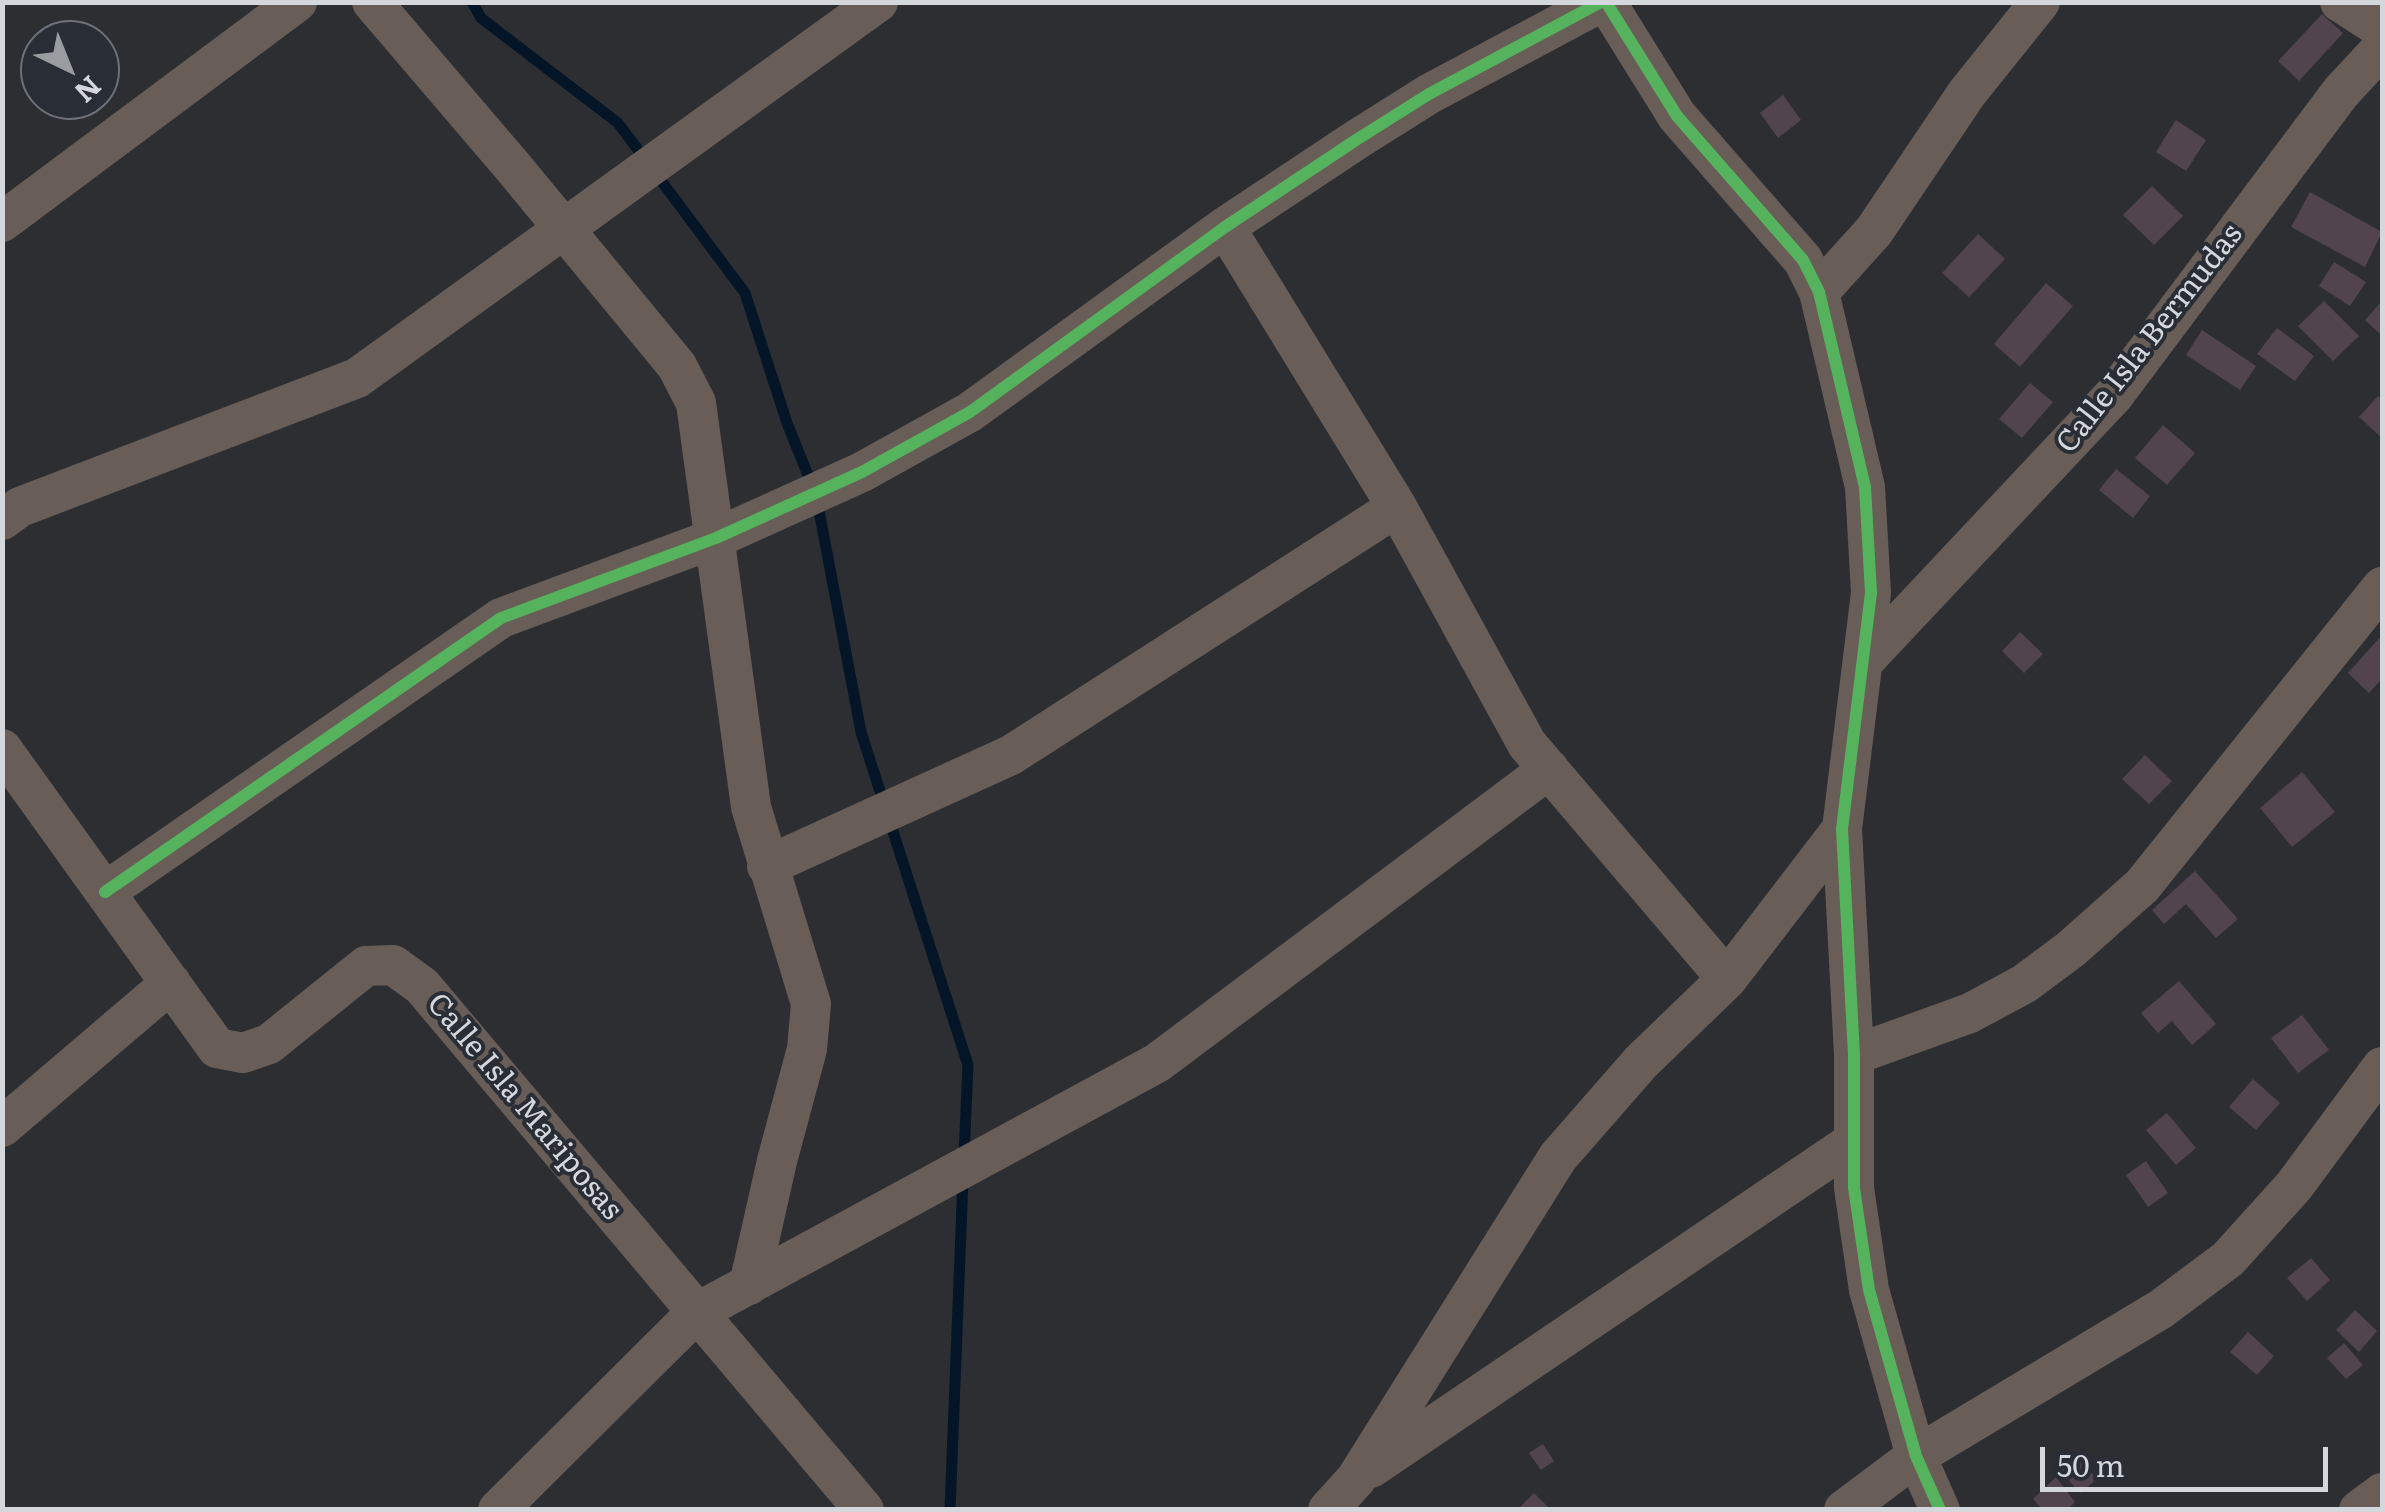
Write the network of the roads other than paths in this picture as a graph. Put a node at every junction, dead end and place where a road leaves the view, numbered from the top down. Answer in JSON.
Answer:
{"nodes":[{"id":1,"x":296,"y":2,"type":"edge"},
{"id":2,"x":372,"y":2,"type":"edge"},
{"id":3,"x":878,"y":2,"type":"edge"},
{"id":4,"x":1604,"y":2,"type":"edge"},
{"id":5,"x":2040,"y":2,"type":"edge"},
{"id":6,"x":2340,"y":2,"type":"edge"},
{"id":7,"x":2382,"y":29,"type":"edge"},
{"id":8,"x":2382,"y":48,"type":"edge"},
{"id":9,"x":2,"y":222,"type":"edge"},
{"id":10,"x":1225,"y":226,"type":"junction"},
{"id":11,"x":564,"y":228,"type":"junction"},
{"id":12,"x":1819,"y":292,"type":"junction"},
{"id":13,"x":1397,"y":507,"type":"junction"},
{"id":14,"x":2,"y":520,"type":"edge"},
{"id":15,"x":716,"y":538,"type":"junction"},
{"id":16,"x":2382,"y":587,"type":"edge"},
{"id":17,"x":1863,"y":662,"type":"junction"},
{"id":18,"x":2,"y":749,"type":"edge"},
{"id":19,"x":1549,"y":769,"type":"junction"},
{"id":20,"x":1842,"y":829,"type":"junction"},
{"id":21,"x":767,"y":866,"type":"junction"},
{"id":22,"x":105,"y":892,"type":"junction"},
{"id":23,"x":1727,"y":979,"type":"junction"},
{"id":24,"x":171,"y":983,"type":"junction"},
{"id":25,"x":1854,"y":1056,"type":"junction"},
{"id":26,"x":2382,"y":1068,"type":"edge"},
{"id":27,"x":2,"y":1127,"type":"edge"},
{"id":28,"x":1854,"y":1141,"type":"junction"},
{"id":29,"x":749,"y":1284,"type":"junction"},
{"id":30,"x":696,"y":1313,"type":"junction"},
{"id":31,"x":1916,"y":1456,"type":"junction"},
{"id":32,"x":1356,"y":1479,"type":"junction"},
{"id":33,"x":2382,"y":1492,"type":"edge"},
{"id":34,"x":498,"y":1510,"type":"edge"},
{"id":35,"x":864,"y":1510,"type":"edge"},
{"id":36,"x":1328,"y":1510,"type":"edge"},
{"id":37,"x":1844,"y":1510,"type":"edge"},
{"id":38,"x":1940,"y":1510,"type":"edge"},
{"id":39,"x":2359,"y":1510,"type":"edge"}],
"edges":[{"from":1,"to":9,"type":"street"},
{"from":2,"to":11,"type":"street"},
{"from":3,"to":11,"type":"street"},
{"from":4,"to":10,"type":"street"},
{"from":4,"to":12,"type":"street"},
{"from":5,"to":12,"type":"street"},
{"from":6,"to":7,"type":"street"},
{"from":8,"to":17,"type":"street","name":"Calle Isla Bermudas"},
{"from":10,"to":13,"type":"street"},
{"from":10,"to":15,"type":"street"},
{"from":11,"to":14,"type":"street"},
{"from":11,"to":15,"type":"street"},
{"from":12,"to":17,"type":"street"},
{"from":13,"to":19,"type":"street"},
{"from":13,"to":21,"type":"street"},
{"from":15,"to":21,"type":"street"},
{"from":15,"to":22,"type":"street"},
{"from":16,"to":25,"type":"street"},
{"from":17,"to":20,"type":"street"},
{"from":18,"to":22,"type":"street","name":"Calle Isla Mariposas"},
{"from":19,"to":23,"type":"street"},
{"from":19,"to":29,"type":"street"},
{"from":20,"to":23,"type":"street"},
{"from":20,"to":25,"type":"street"},
{"from":21,"to":29,"type":"street"},
{"from":22,"to":24,"type":"street","name":"Calle Isla Mariposas"},
{"from":23,"to":32,"type":"street"},
{"from":24,"to":27,"type":"street"},
{"from":24,"to":30,"type":"street","name":"Calle Isla Mariposas"},
{"from":25,"to":28,"type":"street"},
{"from":26,"to":31,"type":"street"},
{"from":28,"to":31,"type":"street"},
{"from":28,"to":32,"type":"street"},
{"from":29,"to":30,"type":"street"},
{"from":30,"to":34,"type":"street"},
{"from":30,"to":35,"type":"street","name":"Calle Isla Mariposas"},
{"from":31,"to":37,"type":"street"},
{"from":31,"to":38,"type":"street"},
{"from":32,"to":36,"type":"street"},
{"from":33,"to":39,"type":"street"}]}
